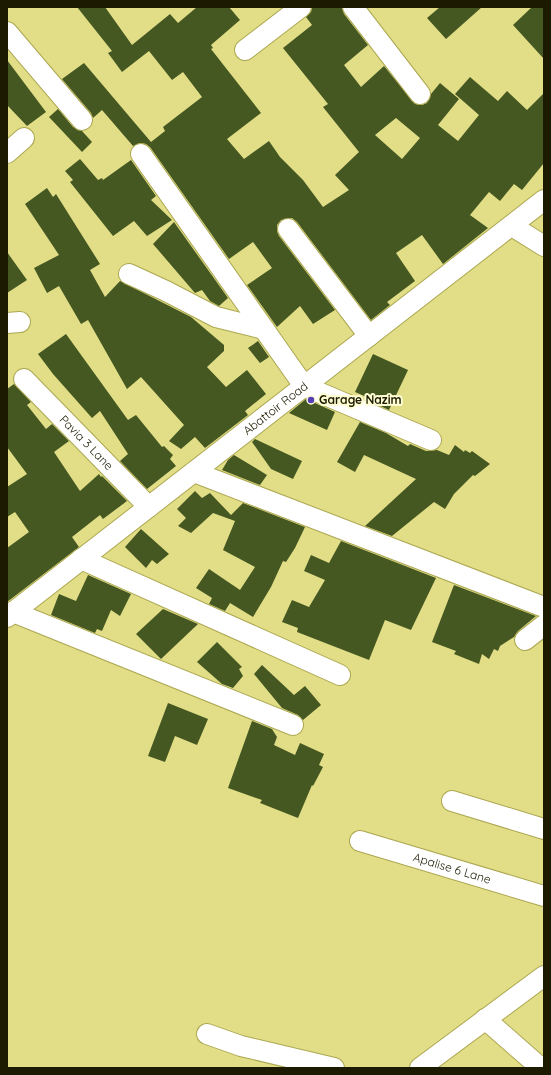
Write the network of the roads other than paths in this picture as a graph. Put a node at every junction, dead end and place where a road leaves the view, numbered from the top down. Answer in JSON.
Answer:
{"nodes":[{"id":1,"x":301,"y":7,"type":"edge"},
{"id":2,"x":353,"y":7,"type":"edge"},
{"id":3,"x":7,"y":32,"type":"edge"},
{"id":4,"x":245,"y":50,"type":"dead end"},
{"id":5,"x":420,"y":94,"type":"dead end"},
{"id":6,"x":82,"y":120,"type":"dead end"},
{"id":7,"x":24,"y":138,"type":"dead end"},
{"id":8,"x":7,"y":153,"type":"edge"},
{"id":9,"x":141,"y":154,"type":"dead end"},
{"id":10,"x":544,"y":200,"type":"edge"},
{"id":11,"x":512,"y":226,"type":"junction"},
{"id":12,"x":288,"y":229,"type":"dead end"},
{"id":13,"x":544,"y":246,"type":"edge"},
{"id":14,"x":129,"y":274,"type":"dead end"},
{"id":15,"x":264,"y":328,"type":"junction"},
{"id":16,"x":369,"y":336,"type":"junction"},
{"id":17,"x":24,"y":379,"type":"dead end"},
{"id":18,"x":304,"y":386,"type":"junction"},
{"id":19,"x":431,"y":440,"type":"dead end"},
{"id":20,"x":194,"y":472,"type":"junction"},
{"id":21,"x":149,"y":507,"type":"junction"},
{"id":22,"x":82,"y":559,"type":"junction"},
{"id":23,"x":544,"y":607,"type":"edge"},
{"id":24,"x":10,"y":615,"type":"edge"},
{"id":25,"x":544,"y":625,"type":"edge"},
{"id":26,"x":525,"y":640,"type":"dead end"},
{"id":27,"x":340,"y":675,"type":"dead end"},
{"id":28,"x":293,"y":725,"type":"dead end"},
{"id":29,"x":452,"y":802,"type":"dead end"},
{"id":30,"x":544,"y":829,"type":"edge"},
{"id":31,"x":360,"y":841,"type":"dead end"},
{"id":32,"x":544,"y":896,"type":"edge"},
{"id":33,"x":544,"y":976,"type":"edge"},
{"id":34,"x":485,"y":1019,"type":"junction"},
{"id":35,"x":207,"y":1034,"type":"dead end"},
{"id":36,"x":334,"y":1068,"type":"edge"},
{"id":37,"x":420,"y":1068,"type":"edge"},
{"id":38,"x":541,"y":1068,"type":"edge"}],
"edges":[{"from":1,"to":4,"type":"street"},
{"from":2,"to":5,"type":"street"},
{"from":3,"to":6,"type":"street"},
{"from":7,"to":8,"type":"street"},
{"from":9,"to":15,"type":"street"},
{"from":10,"to":11,"type":"street","name":"Abattoir Road"},
{"from":11,"to":13,"type":"street"},
{"from":11,"to":16,"type":"street","name":"Abattoir Road"},
{"from":12,"to":16,"type":"street"},
{"from":14,"to":15,"type":"street"},
{"from":15,"to":18,"type":"street"},
{"from":16,"to":18,"type":"street","name":"Abattoir Road"},
{"from":17,"to":21,"type":"street","name":"Pavia 3 Lane"},
{"from":18,"to":19,"type":"street"},
{"from":18,"to":20,"type":"street","name":"Abattoir Road"},
{"from":20,"to":21,"type":"street","name":"Abattoir Road"},
{"from":20,"to":23,"type":"street"},
{"from":21,"to":22,"type":"street","name":"Abattoir Road"},
{"from":22,"to":24,"type":"street","name":"Abattoir Road"},
{"from":22,"to":27,"type":"street"},
{"from":24,"to":28,"type":"street"},
{"from":25,"to":26,"type":"street"},
{"from":29,"to":30,"type":"street"},
{"from":31,"to":32,"type":"street","name":"Apalise 6 Lane"},
{"from":33,"to":34,"type":"street"},
{"from":34,"to":37,"type":"street"},
{"from":34,"to":38,"type":"street"},
{"from":35,"to":36,"type":"street"}]}
